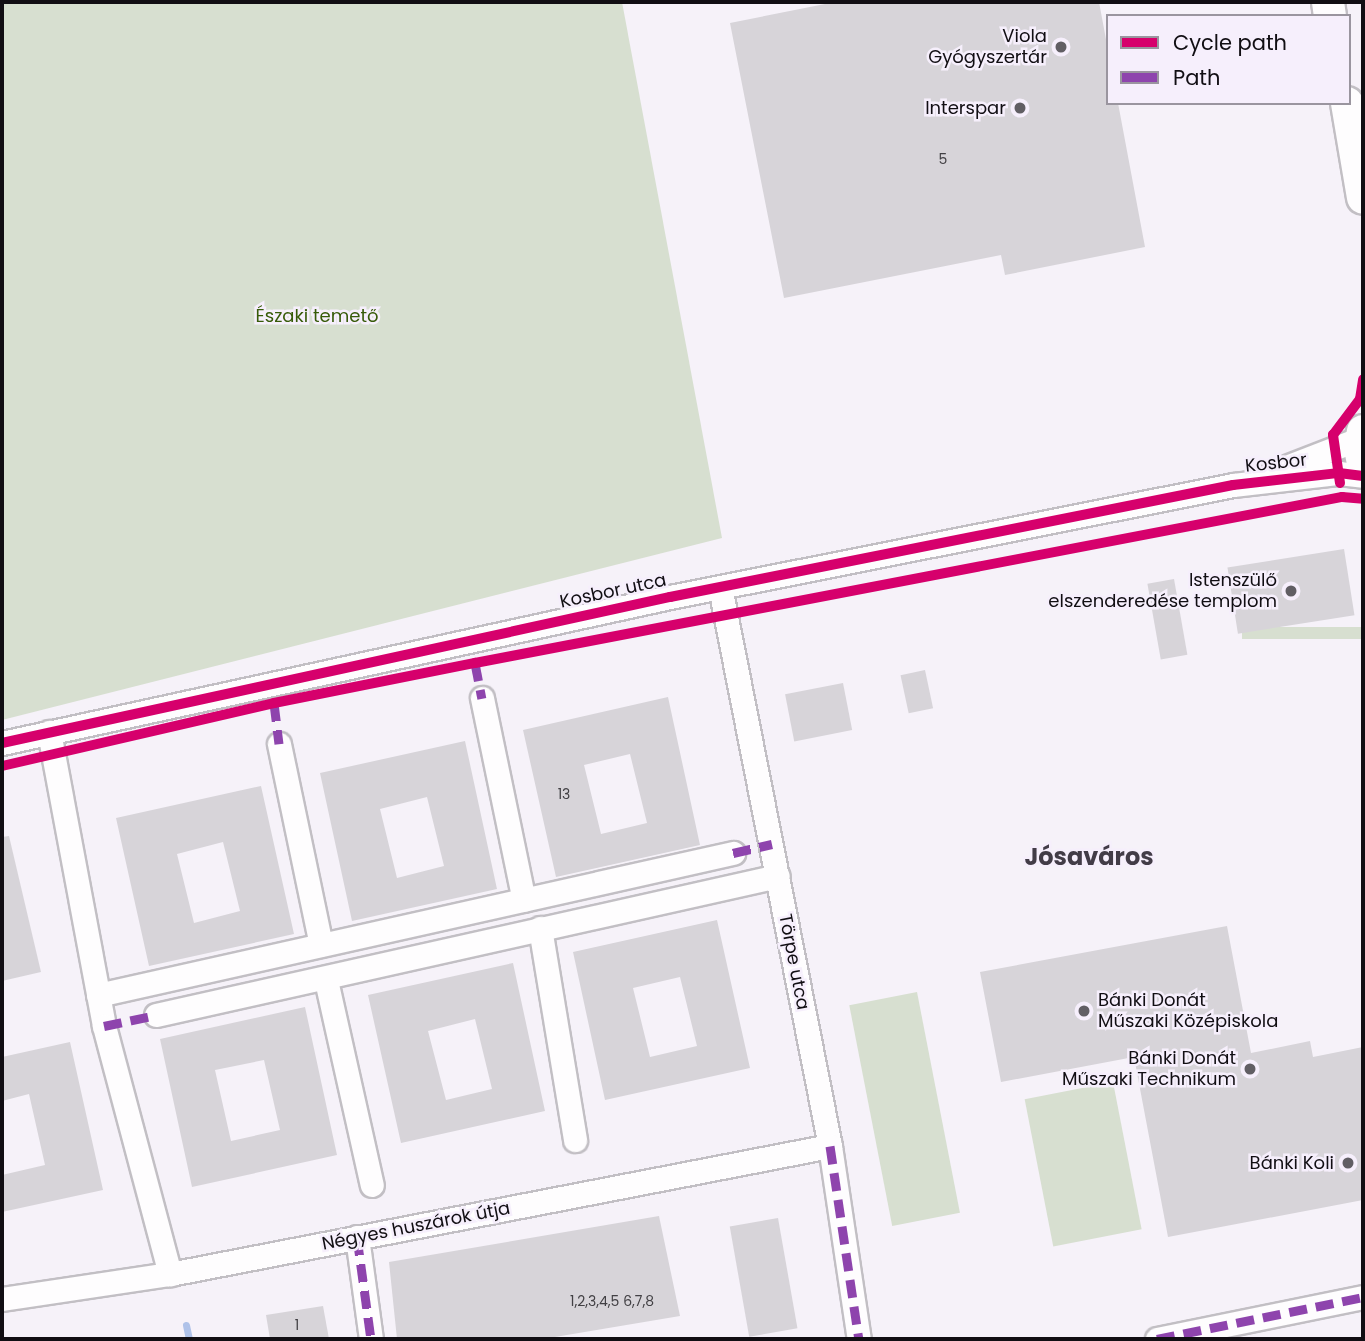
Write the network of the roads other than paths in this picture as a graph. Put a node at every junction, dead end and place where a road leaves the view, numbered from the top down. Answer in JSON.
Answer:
{"nodes":[{"id":1,"x":1347,"y":105,"type":"edge"},
{"id":2,"x":1363,"y":198,"type":"edge"},
{"id":3,"x":1362,"y":445,"type":"edge"},
{"id":4,"x":1363,"y":476,"type":"edge"},
{"id":5,"x":1233,"y":485,"type":"junction"},
{"id":6,"x":720,"y":587,"type":"junction"},
{"id":7,"x":482,"y":698,"type":"dead end"},
{"id":8,"x":49,"y":732,"type":"junction"},
{"id":9,"x":2,"y":743,"type":"edge"},
{"id":10,"x":279,"y":744,"type":"dead end"},
{"id":11,"x":733,"y":853,"type":"dead end"},
{"id":12,"x":778,"y":876,"type":"junction"},
{"id":13,"x":524,"y":900,"type":"junction"},
{"id":14,"x":540,"y":928,"type":"junction"},
{"id":15,"x":321,"y":945,"type":"junction"},
{"id":16,"x":326,"y":980,"type":"junction"},
{"id":17,"x":98,"y":995,"type":"junction"},
{"id":18,"x":156,"y":1015,"type":"dead end"},
{"id":19,"x":575,"y":1140,"type":"dead end"},
{"id":20,"x":830,"y":1146,"type":"junction"},
{"id":21,"x":372,"y":1185,"type":"dead end"},
{"id":22,"x":357,"y":1237,"type":"junction"},
{"id":23,"x":170,"y":1274,"type":"junction"},
{"id":24,"x":1363,"y":1297,"type":"edge"},
{"id":25,"x":2,"y":1299,"type":"edge"},
{"id":26,"x":370,"y":1339,"type":"edge"},
{"id":27,"x":859,"y":1339,"type":"edge"},
{"id":28,"x":1157,"y":1339,"type":"edge"}],
"edges":[{"from":1,"to":2,"type":"street"},
{"from":3,"to":5,"type":"street","name":"Kosbor"},
{"from":4,"to":5,"type":"street","name":"Kosbor"},
{"from":5,"to":6,"type":"street","name":"Kosbor utca"},
{"from":6,"to":8,"type":"street","name":"Kosbor utca"},
{"from":6,"to":12,"type":"street","name":"Törpe utca"},
{"from":7,"to":13,"type":"street"},
{"from":8,"to":9,"type":"street","name":"Kosbor utca"},
{"from":8,"to":17,"type":"street"},
{"from":10,"to":15,"type":"street"},
{"from":11,"to":13,"type":"street"},
{"from":12,"to":14,"type":"street"},
{"from":12,"to":20,"type":"street","name":"Törpe utca"},
{"from":13,"to":15,"type":"street"},
{"from":14,"to":16,"type":"street"},
{"from":14,"to":19,"type":"street"},
{"from":15,"to":17,"type":"street"},
{"from":16,"to":18,"type":"street"},
{"from":16,"to":21,"type":"street"},
{"from":17,"to":23,"type":"street"},
{"from":20,"to":22,"type":"street","name":"Négyes huszárok útja"},
{"from":20,"to":27,"type":"street","name":"Törpe utca"},
{"from":22,"to":23,"type":"street","name":"Négyes huszárok útja"},
{"from":22,"to":26,"type":"street"},
{"from":23,"to":25,"type":"street","name":"Négyes huszárok útja"},
{"from":24,"to":28,"type":"street"}]}
